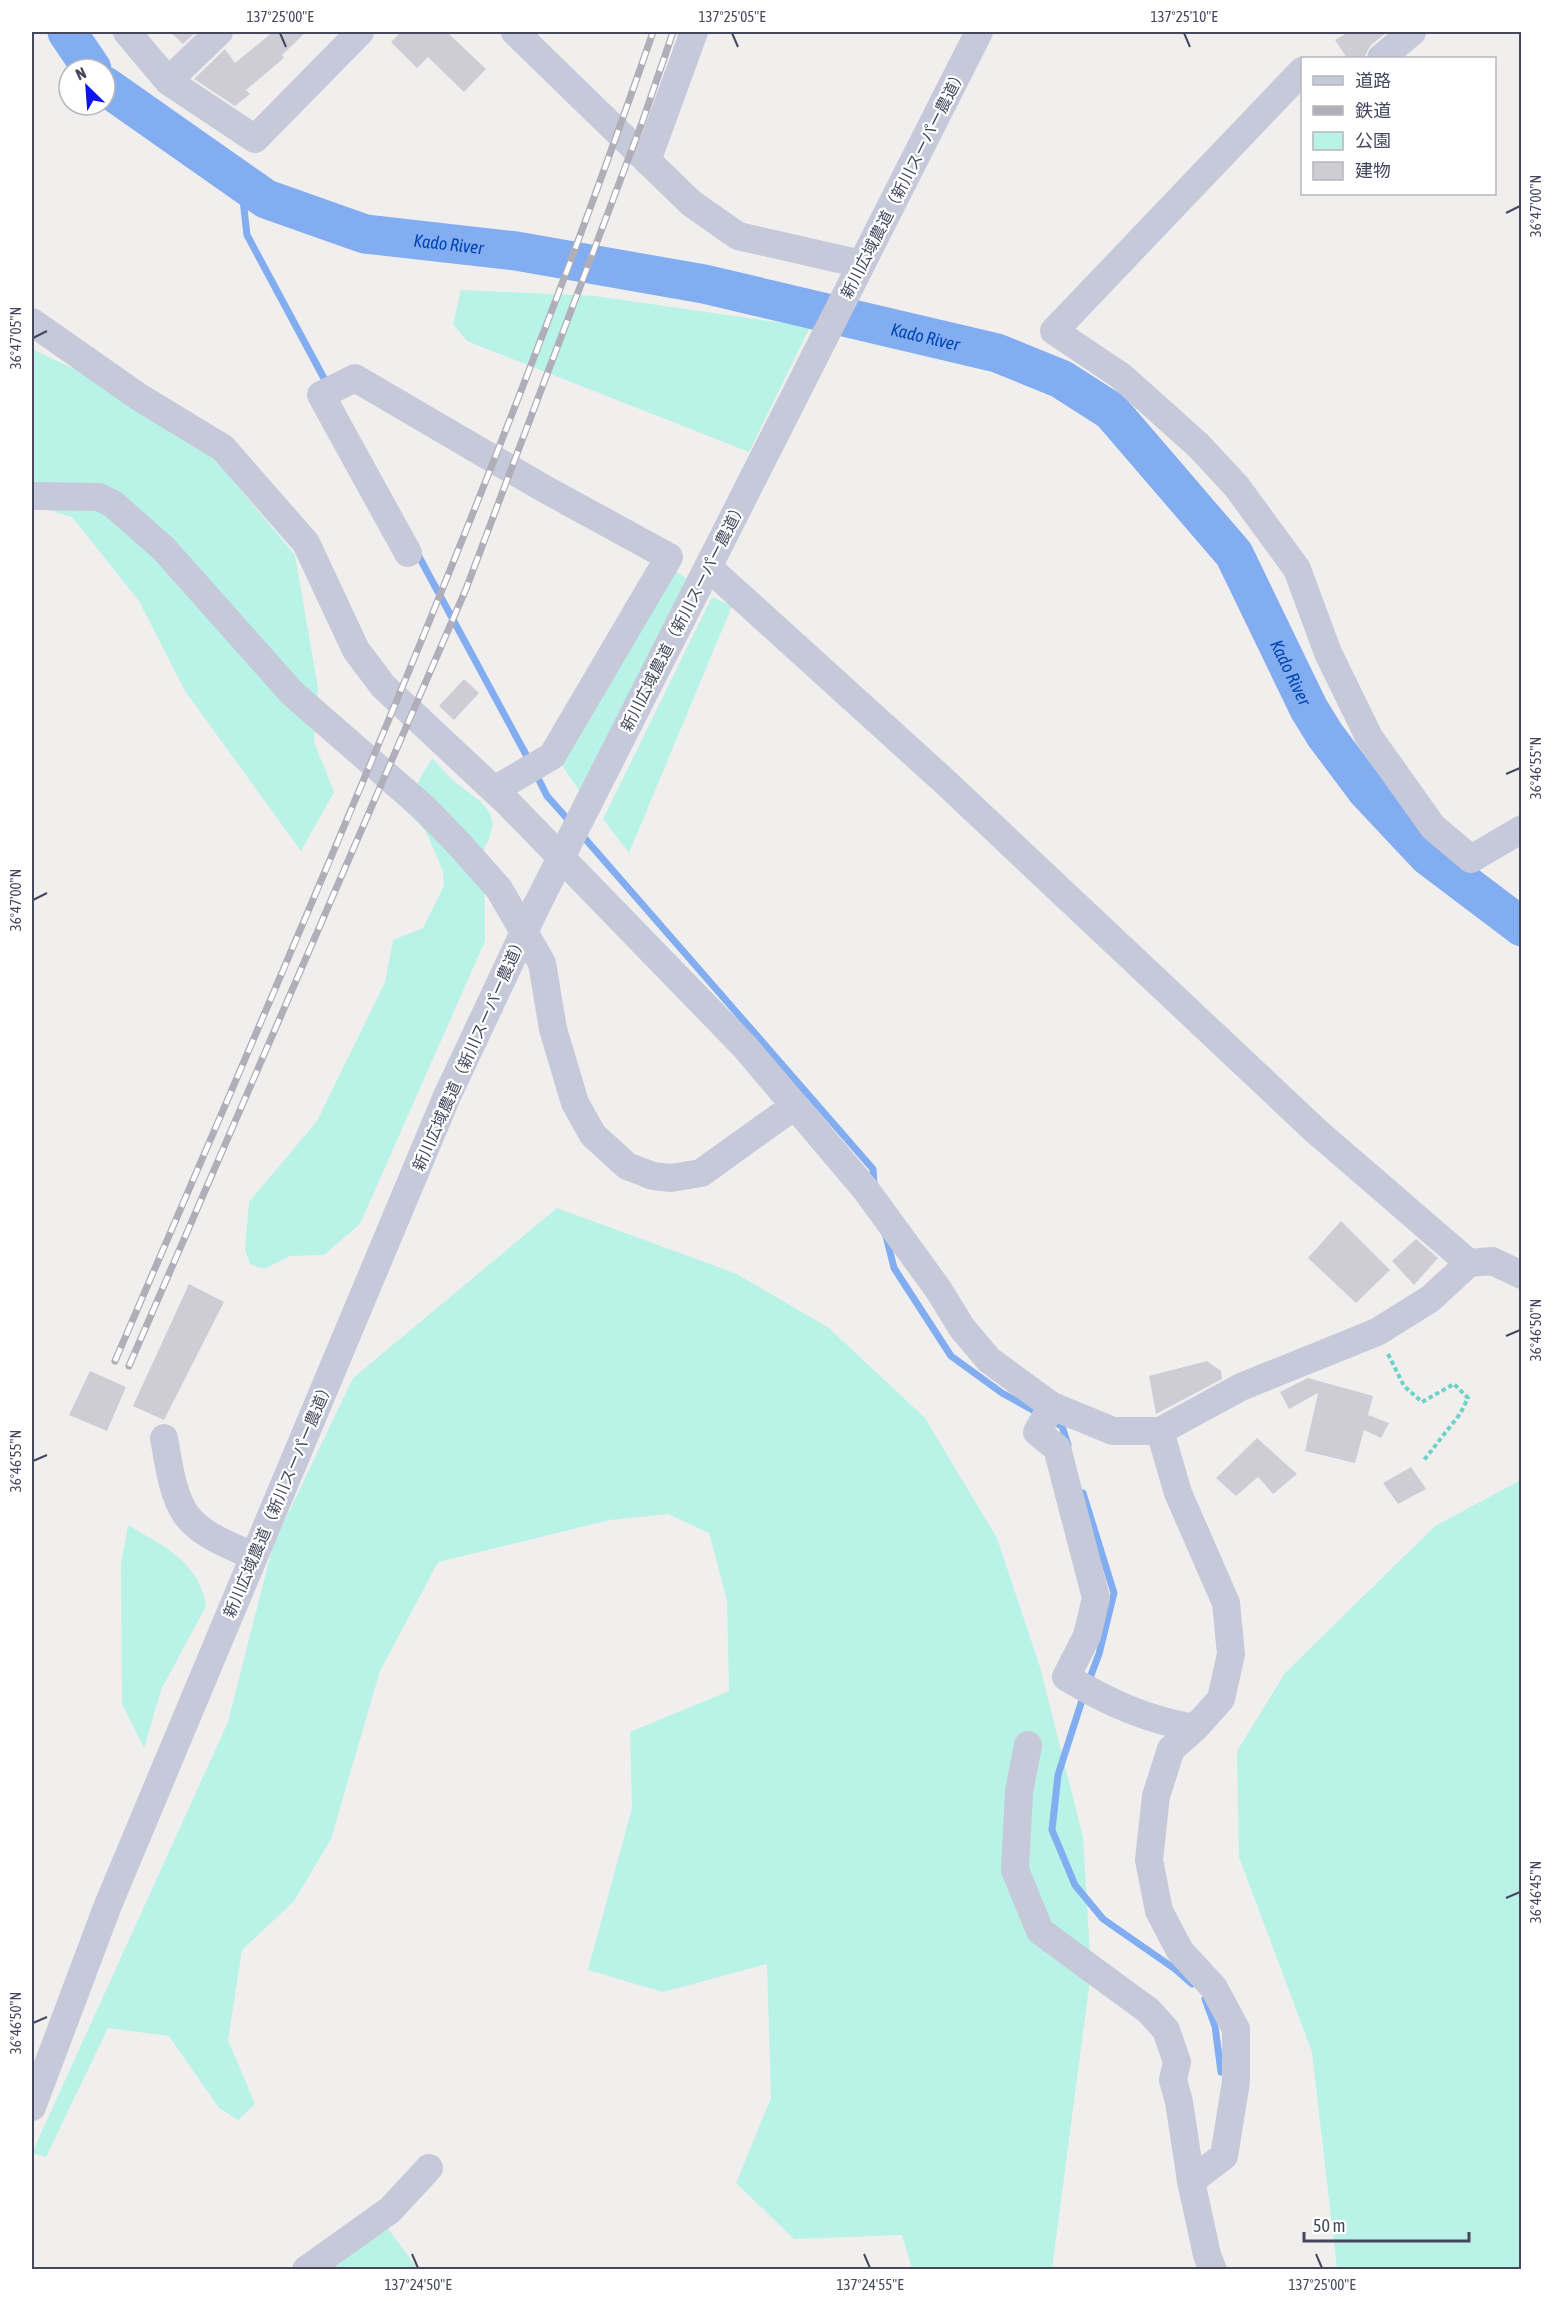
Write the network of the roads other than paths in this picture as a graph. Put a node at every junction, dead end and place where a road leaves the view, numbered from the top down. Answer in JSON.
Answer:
{"nodes":[{"id":1,"x":127,"y":32,"type":"edge"},
{"id":2,"x":219,"y":32,"type":"edge"},
{"id":3,"x":360,"y":32,"type":"edge"},
{"id":4,"x":515,"y":32,"type":"edge"},
{"id":5,"x":694,"y":32,"type":"edge"},
{"id":6,"x":979,"y":32,"type":"edge"},
{"id":7,"x":1412,"y":32,"type":"edge"},
{"id":8,"x":1382,"y":57,"type":"edge"},
{"id":9,"x":1301,"y":71,"type":"edge"},
{"id":10,"x":168,"y":81,"type":"junction"},
{"id":11,"x":647,"y":161,"type":"junction"},
{"id":12,"x":857,"y":271,"type":"junction"},
{"id":13,"x":32,"y":322,"type":"edge"},
{"id":14,"x":32,"y":496,"type":"edge"},
{"id":15,"x":408,"y":553,"type":"dead end"},
{"id":16,"x":708,"y":567,"type":"junction"},
{"id":17,"x":494,"y":790,"type":"junction"},
{"id":18,"x":1521,"y":829,"type":"edge"},
{"id":19,"x":530,"y":919,"type":"junction"},
{"id":20,"x":793,"y":1107,"type":"junction"},
{"id":21,"x":1469,"y":1263,"type":"junction"},
{"id":22,"x":1521,"y":1275,"type":"edge"},
{"id":23,"x":1047,"y":1415,"type":"junction"},
{"id":24,"x":1160,"y":1431,"type":"junction"},
{"id":25,"x":164,"y":1438,"type":"dead end"},
{"id":26,"x":254,"y":1556,"type":"junction"},
{"id":27,"x":1195,"y":1728,"type":"junction"},
{"id":28,"x":1028,"y":1745,"type":"dead end"},
{"id":29,"x":32,"y":2107,"type":"edge"},
{"id":30,"x":429,"y":2168,"type":"dead end"},
{"id":31,"x":1191,"y":2181,"type":"junction"},
{"id":32,"x":306,"y":2270,"type":"edge"},
{"id":33,"x":1214,"y":2270,"type":"edge"}],
"edges":[{"from":1,"to":10,"type":"street"},
{"from":2,"to":10,"type":"street"},
{"from":3,"to":10,"type":"street"},
{"from":4,"to":11,"type":"street"},
{"from":5,"to":11,"type":"street"},
{"from":6,"to":12,"type":"street","name":"新川広域農道（新川スーパー農道）"},
{"from":7,"to":8,"type":"street"},
{"from":9,"to":18,"type":"street"},
{"from":11,"to":12,"type":"street"},
{"from":12,"to":16,"type":"street","name":"新川広域農道（新川スーパー農道）"},
{"from":13,"to":17,"type":"street"},
{"from":14,"to":19,"type":"street"},
{"from":15,"to":17,"type":"street"},
{"from":16,"to":19,"type":"street","name":"新川広域農道（新川スーパー農道）","bridge":true},
{"from":16,"to":21,"type":"street"},
{"from":17,"to":20,"type":"street"},
{"from":19,"to":20,"type":"street"},
{"from":19,"to":26,"type":"street","name":"新川広域農道（新川スーパー農道）"},
{"from":20,"to":23,"type":"street"},
{"from":21,"to":22,"type":"street"},
{"from":21,"to":24,"type":"street"},
{"from":23,"to":24,"type":"street"},
{"from":23,"to":27,"type":"street"},
{"from":24,"to":27,"type":"street"},
{"from":25,"to":26,"type":"street"},
{"from":26,"to":29,"type":"street","name":"新川広域農道（新川スーパー農道）"},
{"from":27,"to":31,"type":"street"},
{"from":28,"to":31,"type":"street"},
{"from":30,"to":32,"type":"street"},
{"from":31,"to":33,"type":"street"}]}
